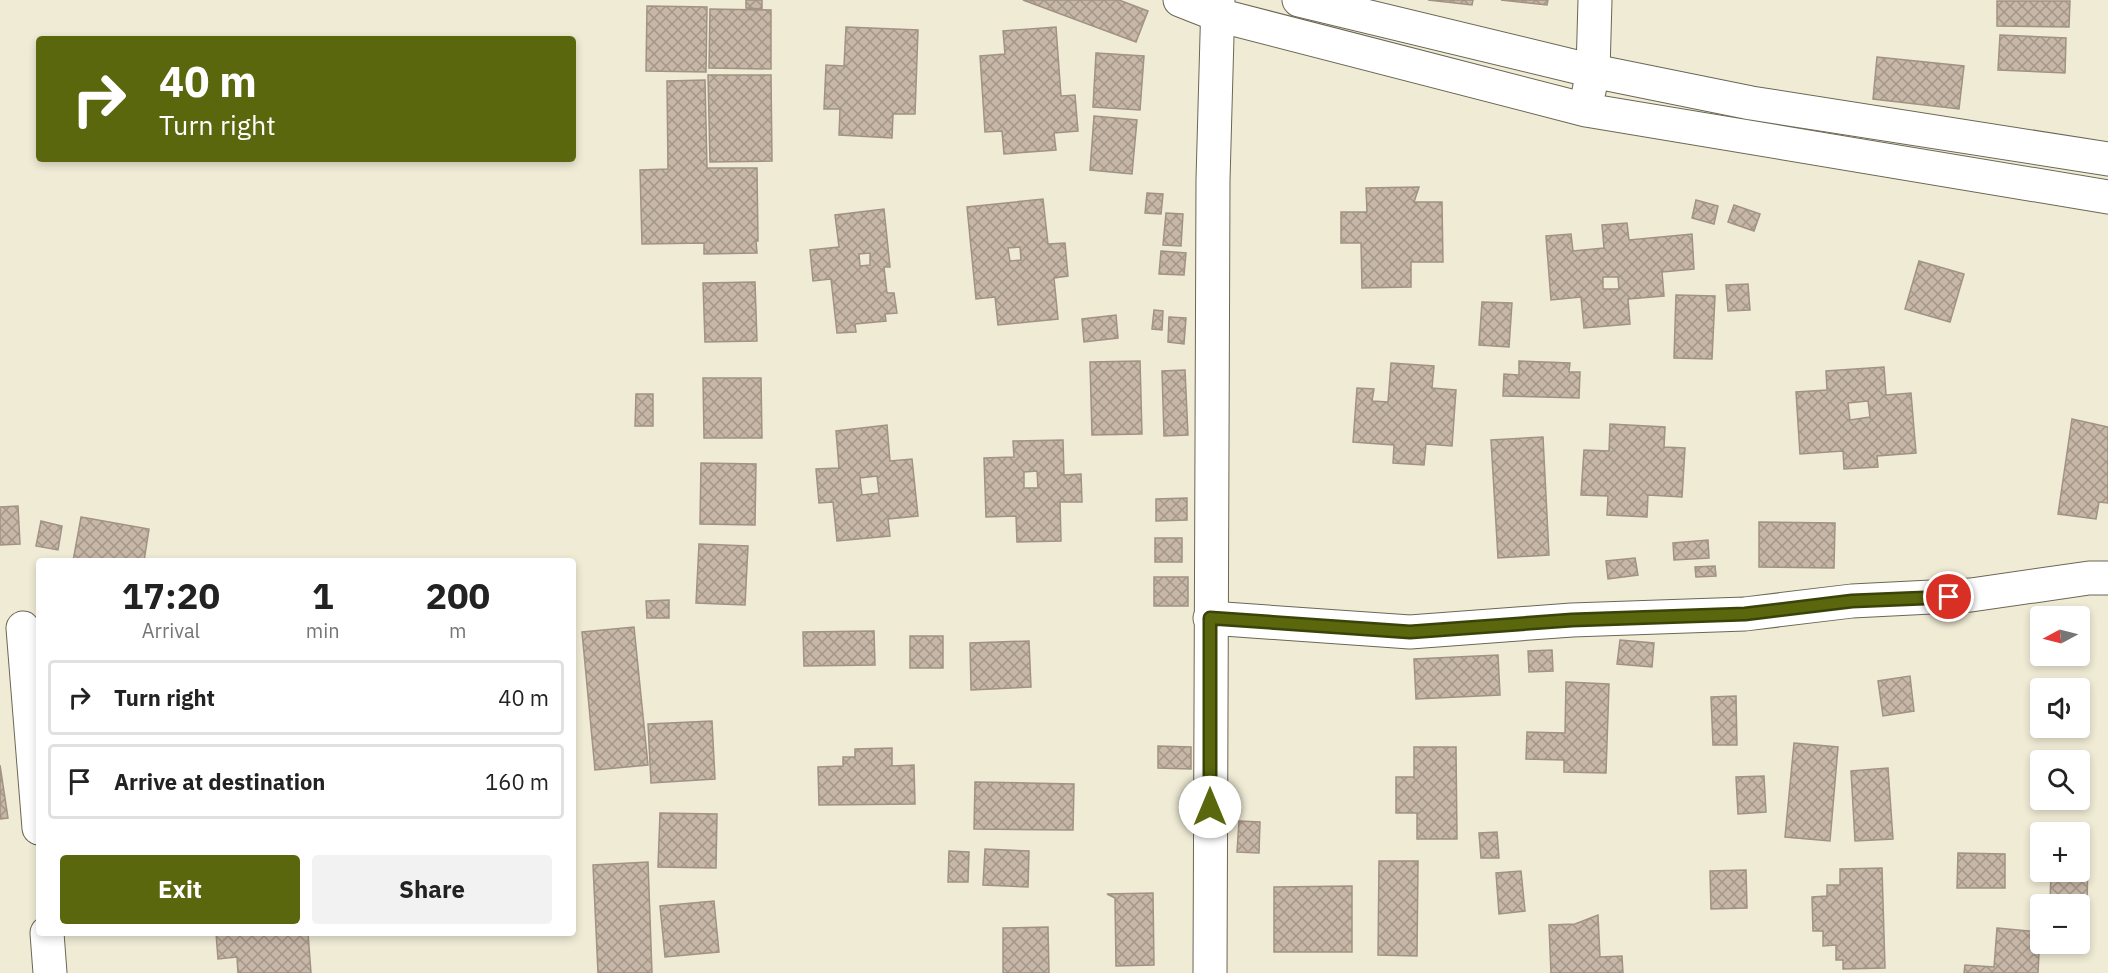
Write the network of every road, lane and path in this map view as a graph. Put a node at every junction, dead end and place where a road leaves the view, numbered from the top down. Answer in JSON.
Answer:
{"nodes":[{"id":1,"x":1180,"y":0,"type":"edge"},
{"id":2,"x":1299,"y":0,"type":"edge"},
{"id":3,"x":1596,"y":0,"type":"edge"},
{"id":4,"x":1218,"y":8,"type":"edge"},
{"id":5,"x":1593,"y":71,"type":"junction"},
{"id":6,"x":1586,"y":110,"type":"junction"},
{"id":7,"x":2108,"y":159,"type":"edge"},
{"id":8,"x":2108,"y":197,"type":"edge"},
{"id":9,"x":2108,"y":578,"type":"edge"},
{"id":10,"x":1210,"y":618,"type":"junction"},
{"id":11,"x":23,"y":628,"type":"dead end"},
{"id":12,"x":36,"y":790,"type":"edge"},
{"id":13,"x":47,"y":936,"type":"edge"},
{"id":14,"x":50,"y":973,"type":"edge"},
{"id":15,"x":1210,"y":973,"type":"edge"}],
"edges":[{"from":1,"to":4,"type":"street"},
{"from":2,"to":5,"type":"street"},
{"from":3,"to":5,"type":"street"},
{"from":4,"to":6,"type":"street"},
{"from":4,"to":10,"type":"street"},
{"from":5,"to":6,"type":"street"},
{"from":5,"to":7,"type":"street"},
{"from":6,"to":8,"type":"street"},
{"from":9,"to":10,"type":"street"},
{"from":10,"to":15,"type":"street"},
{"from":11,"to":12,"type":"street"},
{"from":13,"to":14,"type":"street"}]}
